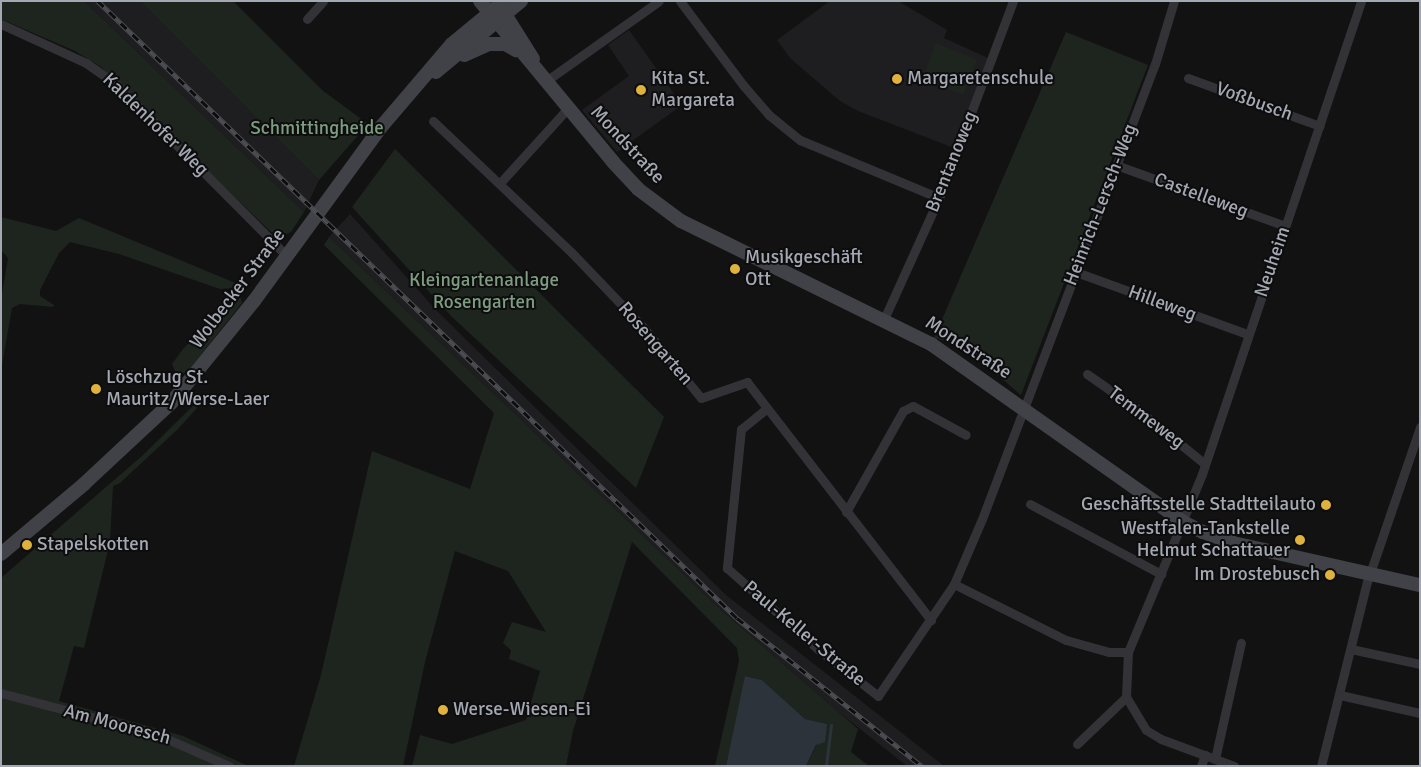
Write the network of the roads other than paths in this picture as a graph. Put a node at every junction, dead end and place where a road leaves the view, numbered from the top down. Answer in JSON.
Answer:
{"nodes":[{"id":1,"x":323,"y":1,"type":"edge"},
{"id":2,"x":480,"y":1,"type":"edge"},
{"id":3,"x":521,"y":1,"type":"edge"},
{"id":4,"x":659,"y":1,"type":"edge"},
{"id":5,"x":680,"y":1,"type":"edge"},
{"id":6,"x":1013,"y":1,"type":"edge"},
{"id":7,"x":1174,"y":1,"type":"edge"},
{"id":8,"x":1361,"y":1,"type":"edge"},
{"id":9,"x":498,"y":9,"type":"edge"},
{"id":10,"x":307,"y":19,"type":"dead end"},
{"id":11,"x":1,"y":24,"type":"edge"},
{"id":12,"x":520,"y":52,"type":"junction"},
{"id":13,"x":446,"y":65,"type":"junction"},
{"id":14,"x":537,"y":69,"type":"junction"},
{"id":15,"x":1188,"y":78,"type":"dead end"},
{"id":16,"x":546,"y":81,"type":"junction"},
{"id":17,"x":415,"y":86,"type":"junction"},
{"id":18,"x":568,"y":108,"type":"junction"},
{"id":19,"x":433,"y":121,"type":"dead end"},
{"id":20,"x":1320,"y":126,"type":"junction"},
{"id":21,"x":1116,"y":165,"type":"junction"},
{"id":22,"x":500,"y":183,"type":"junction"},
{"id":23,"x":939,"y":198,"type":"junction"},
{"id":24,"x":1286,"y":226,"type":"junction"},
{"id":25,"x":287,"y":256,"type":"junction"},
{"id":26,"x":1076,"y":272,"type":"junction"},
{"id":27,"x":884,"y":319,"type":"junction"},
{"id":28,"x":1248,"y":334,"type":"junction"},
{"id":29,"x":1087,"y":374,"type":"dead end"},
{"id":30,"x":1024,"y":408,"type":"junction"},
{"id":31,"x":766,"y":409,"type":"junction"},
{"id":32,"x":1420,"y":427,"type":"edge"},
{"id":33,"x":966,"y":435,"type":"dead end"},
{"id":34,"x":1205,"y":464,"type":"junction"},
{"id":35,"x":1030,"y":504,"type":"dead end"},
{"id":36,"x":846,"y":512,"type":"junction"},
{"id":37,"x":1183,"y":522,"type":"junction"},
{"id":38,"x":1,"y":554,"type":"edge"},
{"id":39,"x":1161,"y":574,"type":"junction"},
{"id":40,"x":1370,"y":574,"type":"junction"},
{"id":41,"x":954,"y":584,"type":"junction"},
{"id":42,"x":1420,"y":585,"type":"edge"},
{"id":43,"x":931,"y":620,"type":"junction"},
{"id":44,"x":1241,"y":643,"type":"dead end"},
{"id":45,"x":1351,"y":649,"type":"junction"},
{"id":46,"x":1128,"y":652,"type":"junction"},
{"id":47,"x":1420,"y":664,"type":"edge"},
{"id":48,"x":1,"y":693,"type":"edge"},
{"id":49,"x":1340,"y":695,"type":"junction"},
{"id":50,"x":1126,"y":697,"type":"junction"},
{"id":51,"x":1420,"y":713,"type":"edge"},
{"id":52,"x":1077,"y":744,"type":"dead end"},
{"id":53,"x":1210,"y":757,"type":"junction"},
{"id":54,"x":229,"y":766,"type":"edge"},
{"id":55,"x":1201,"y":766,"type":"edge"},
{"id":56,"x":1234,"y":766,"type":"edge"},
{"id":57,"x":1321,"y":766,"type":"edge"}],
"edges":[{"from":1,"to":10,"type":"street"},
{"from":2,"to":9,"type":"street"},
{"from":3,"to":9,"type":"street","name":"Wolbecker Straße"},
{"from":4,"to":16,"type":"street"},
{"from":5,"to":23,"type":"street"},
{"from":6,"to":23,"type":"street","name":"Brentanoweg"},
{"from":7,"to":21,"type":"street","name":"Heinrich-Lersch-Weg"},
{"from":8,"to":20,"type":"street","name":"Neuheim"},
{"from":9,"to":12,"type":"street","name":"Mondstraße"},
{"from":9,"to":13,"type":"street","name":"Wolbecker Straße"},
{"from":9,"to":14,"type":"street","name":"Mondstraße"},
{"from":9,"to":17,"type":"street","name":"Wolbecker Straße"},
{"from":11,"to":25,"type":"street","name":"Kaldenhofer Weg"},
{"from":12,"to":13,"type":"street"},
{"from":12,"to":14,"type":"street","name":"Mondstraße"},
{"from":13,"to":17,"type":"street","name":"Wolbecker Straße"},
{"from":14,"to":16,"type":"street","name":"Mondstraße"},
{"from":15,"to":20,"type":"street","name":"Voßbusch"},
{"from":16,"to":18,"type":"street","name":"Mondstraße"},
{"from":17,"to":25,"type":"street","name":"Wolbecker Straße"},
{"from":18,"to":22,"type":"street"},
{"from":18,"to":27,"type":"street","name":"Mondstraße"},
{"from":19,"to":22,"type":"street","name":"Rosengarten"},
{"from":20,"to":24,"type":"street","name":"Neuheim"},
{"from":21,"to":24,"type":"street","name":"Castelleweg"},
{"from":21,"to":26,"type":"street","name":"Heinrich-Lersch-Weg"},
{"from":22,"to":31,"type":"street","name":"Rosengarten"},
{"from":23,"to":27,"type":"street","name":"Brentanoweg"},
{"from":24,"to":28,"type":"street","name":"Neuheim"},
{"from":25,"to":38,"type":"street","name":"Wolbecker Straße"},
{"from":26,"to":28,"type":"street","name":"Hilleweg"},
{"from":26,"to":30,"type":"street","name":"Heinrich-Lersch-Weg"},
{"from":27,"to":30,"type":"street","name":"Mondstraße"},
{"from":28,"to":34,"type":"street","name":"Neuheim"},
{"from":29,"to":34,"type":"street","name":"Temmeweg"},
{"from":30,"to":37,"type":"street","name":"Mondstraße"},
{"from":30,"to":41,"type":"street","name":"Paul-Keller-Straße"},
{"from":31,"to":36,"type":"street","name":"Rosengarten"},
{"from":31,"to":43,"type":"street","name":"Paul-Keller-Straße"},
{"from":32,"to":40,"type":"street"},
{"from":33,"to":36,"type":"street"},
{"from":34,"to":37,"type":"street","name":"Neuheim"},
{"from":35,"to":39,"type":"street"},
{"from":36,"to":43,"type":"street","name":"Rosengarten"},
{"from":37,"to":39,"type":"street","name":"Neuheim"},
{"from":37,"to":40,"type":"street","name":"Mondstraße"},
{"from":39,"to":46,"type":"street","name":"Neuheim"},
{"from":40,"to":42,"type":"street","name":"Mondstraße"},
{"from":40,"to":45,"type":"street"},
{"from":41,"to":43,"type":"street","name":"Paul-Keller-Straße"},
{"from":41,"to":46,"type":"street"},
{"from":44,"to":53,"type":"street"},
{"from":45,"to":47,"type":"street"},
{"from":45,"to":49,"type":"street"},
{"from":46,"to":50,"type":"street"},
{"from":48,"to":54,"type":"street","name":"Am Mooresch"},
{"from":49,"to":51,"type":"street"},
{"from":49,"to":57,"type":"street"},
{"from":50,"to":52,"type":"street"},
{"from":50,"to":53,"type":"street"},
{"from":53,"to":55,"type":"street"},
{"from":53,"to":56,"type":"street"}]}
